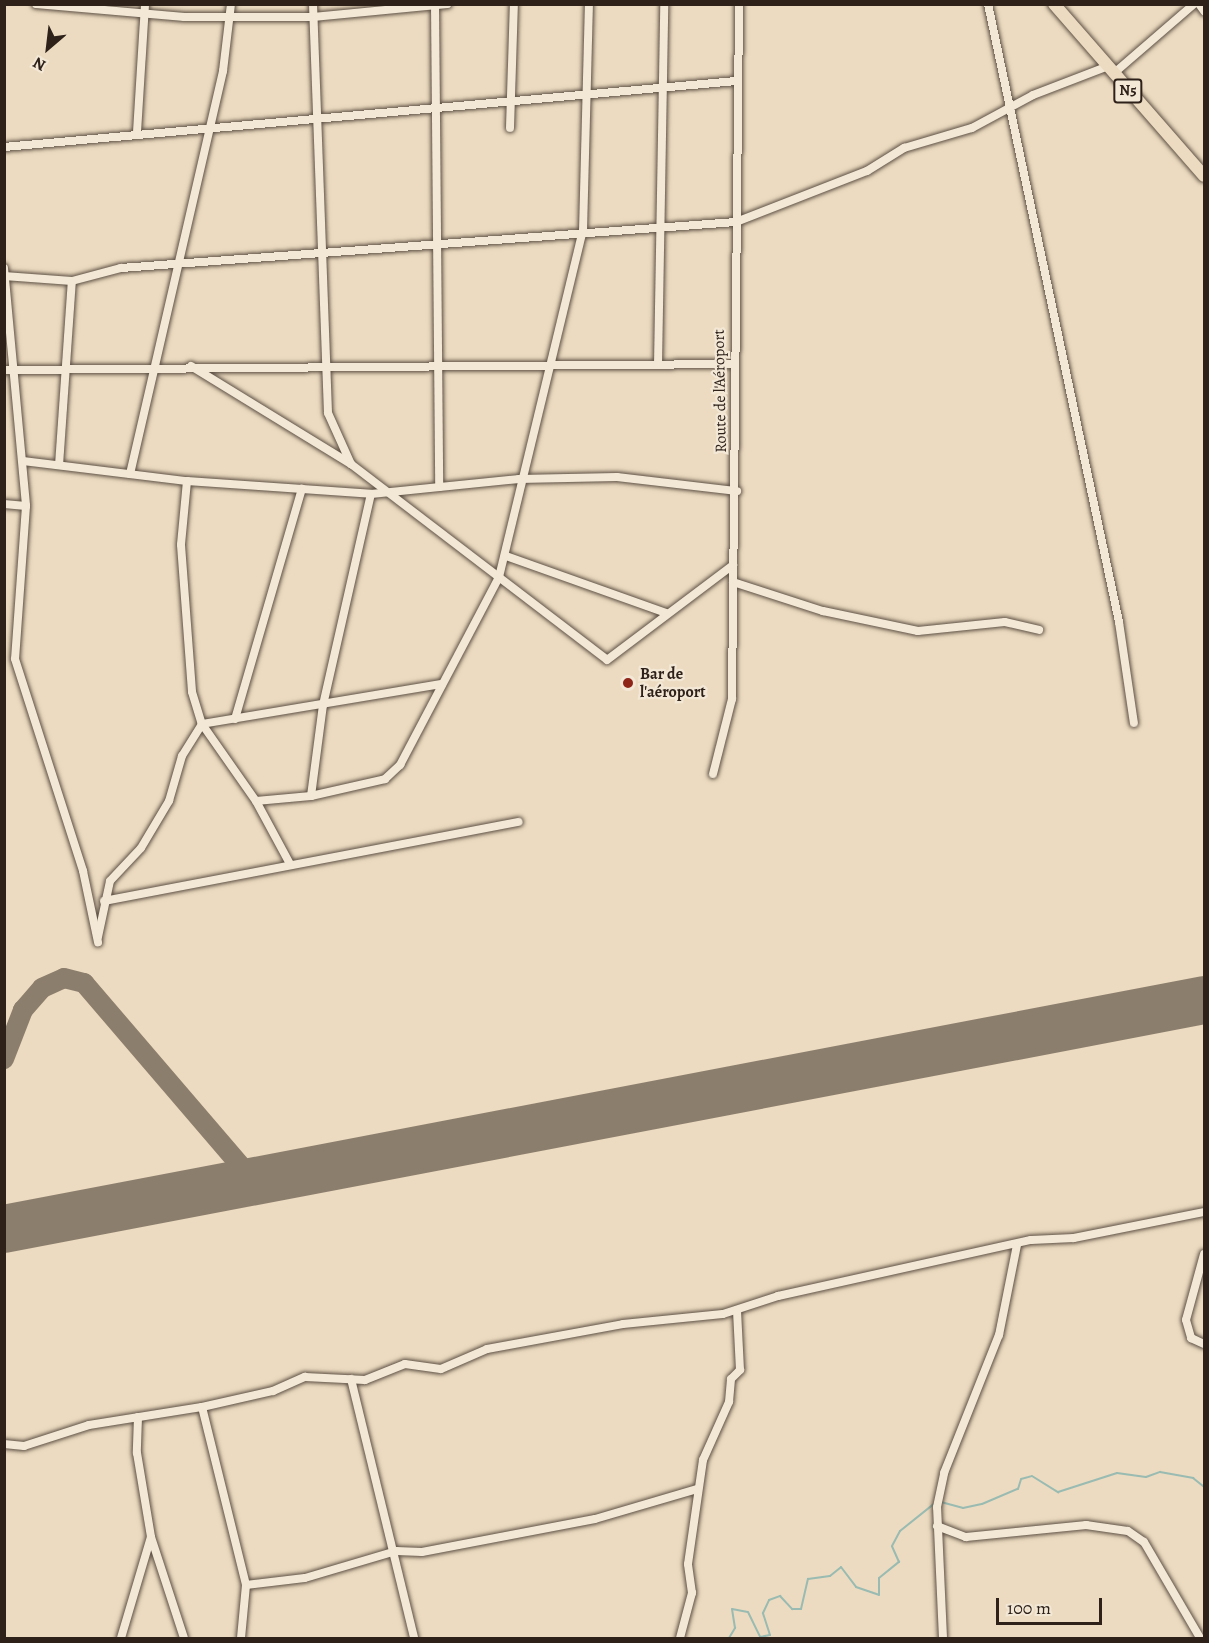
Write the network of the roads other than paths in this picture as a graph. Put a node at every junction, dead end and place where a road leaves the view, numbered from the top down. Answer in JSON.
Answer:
{"nodes":[{"id":1,"x":36,"y":4,"type":"edge"},
{"id":2,"x":231,"y":4,"type":"edge"},
{"id":3,"x":313,"y":4,"type":"edge"},
{"id":4,"x":447,"y":4,"type":"edge"},
{"id":5,"x":514,"y":4,"type":"edge"},
{"id":6,"x":589,"y":4,"type":"edge"},
{"id":7,"x":664,"y":4,"type":"edge"},
{"id":8,"x":739,"y":4,"type":"edge"},
{"id":9,"x":988,"y":4,"type":"edge"},
{"id":10,"x":1054,"y":4,"type":"edge"},
{"id":11,"x":1194,"y":4,"type":"edge"},
{"id":12,"x":1199,"y":4,"type":"edge"},
{"id":13,"x":435,"y":6,"type":"edge"},
{"id":14,"x":144,"y":9,"type":"edge"},
{"id":15,"x":1204,"y":11,"type":"edge"},
{"id":16,"x":232,"y":17,"type":"junction"},
{"id":17,"x":313,"y":17,"type":"junction"},
{"id":18,"x":1109,"y":70,"type":"junction"},
{"id":19,"x":737,"y":81,"type":"junction"},
{"id":20,"x":665,"y":86,"type":"junction"},
{"id":21,"x":588,"y":94,"type":"junction"},
{"id":22,"x":511,"y":100,"type":"junction"},
{"id":23,"x":436,"y":106,"type":"junction"},
{"id":24,"x":1009,"y":107,"type":"junction"},
{"id":25,"x":316,"y":116,"type":"junction"},
{"id":26,"x":211,"y":125,"type":"junction"},
{"id":27,"x":510,"y":128,"type":"dead end"},
{"id":28,"x":137,"y":132,"type":"junction"},
{"id":29,"x":4,"y":147,"type":"edge"},
{"id":30,"x":1204,"y":176,"type":"edge"},
{"id":31,"x":736,"y":222,"type":"junction"},
{"id":32,"x":660,"y":227,"type":"junction"},
{"id":33,"x":583,"y":231,"type":"junction"},
{"id":34,"x":437,"y":244,"type":"junction"},
{"id":35,"x":320,"y":253,"type":"junction"},
{"id":36,"x":178,"y":264,"type":"junction"},
{"id":37,"x":5,"y":273,"type":"edge"},
{"id":38,"x":72,"y":281,"type":"junction"},
{"id":39,"x":549,"y":363,"type":"junction"},
{"id":40,"x":325,"y":364,"type":"junction"},
{"id":41,"x":438,"y":364,"type":"junction"},
{"id":42,"x":734,"y":364,"type":"junction"},
{"id":43,"x":658,"y":365,"type":"junction"},
{"id":44,"x":155,"y":366,"type":"junction"},
{"id":45,"x":190,"y":366,"type":"junction"},
{"id":46,"x":65,"y":368,"type":"junction"},
{"id":47,"x":15,"y":369,"type":"junction"},
{"id":48,"x":4,"y":370,"type":"edge"},
{"id":49,"x":23,"y":461,"type":"junction"},
{"id":50,"x":351,"y":464,"type":"junction"},
{"id":51,"x":59,"y":465,"type":"junction"},
{"id":52,"x":130,"y":474,"type":"junction"},
{"id":53,"x":519,"y":479,"type":"junction"},
{"id":54,"x":187,"y":481,"type":"junction"},
{"id":55,"x":439,"y":487,"type":"junction"},
{"id":56,"x":302,"y":489,"type":"junction"},
{"id":57,"x":385,"y":490,"type":"junction"},
{"id":58,"x":737,"y":490,"type":"junction"},
{"id":59,"x":371,"y":494,"type":"junction"},
{"id":60,"x":4,"y":504,"type":"edge"},
{"id":61,"x":26,"y":506,"type":"junction"},
{"id":62,"x":506,"y":556,"type":"junction"},
{"id":63,"x":733,"y":564,"type":"junction"},
{"id":64,"x":499,"y":577,"type":"junction"},
{"id":65,"x":733,"y":582,"type":"junction"},
{"id":66,"x":666,"y":613,"type":"junction"},
{"id":67,"x":1039,"y":630,"type":"dead end"},
{"id":68,"x":442,"y":684,"type":"junction"},
{"id":69,"x":323,"y":705,"type":"junction"},
{"id":70,"x":235,"y":719,"type":"junction"},
{"id":71,"x":1134,"y":723,"type":"dead end"},
{"id":72,"x":202,"y":724,"type":"junction"},
{"id":73,"x":713,"y":774,"type":"dead end"},
{"id":74,"x":311,"y":796,"type":"junction"},
{"id":75,"x":256,"y":801,"type":"junction"},
{"id":76,"x":519,"y":822,"type":"dead end"},
{"id":77,"x":290,"y":864,"type":"junction"},
{"id":78,"x":104,"y":901,"type":"junction"},
{"id":79,"x":1204,"y":1212,"type":"edge"},
{"id":80,"x":1017,"y":1245,"type":"junction"},
{"id":81,"x":1204,"y":1254,"type":"edge"},
{"id":82,"x":737,"y":1310,"type":"junction"},
{"id":83,"x":1204,"y":1344,"type":"edge"},
{"id":84,"x":351,"y":1379,"type":"junction"},
{"id":85,"x":202,"y":1407,"type":"junction"},
{"id":86,"x":138,"y":1417,"type":"junction"},
{"id":87,"x":4,"y":1444,"type":"edge"},
{"id":88,"x":697,"y":1489,"type":"junction"},
{"id":89,"x":937,"y":1526,"type":"junction"},
{"id":90,"x":151,"y":1537,"type":"junction"},
{"id":91,"x":396,"y":1551,"type":"junction"},
{"id":92,"x":246,"y":1585,"type":"junction"},
{"id":93,"x":120,"y":1638,"type":"edge"},
{"id":94,"x":184,"y":1638,"type":"edge"},
{"id":95,"x":241,"y":1638,"type":"edge"},
{"id":96,"x":414,"y":1638,"type":"edge"},
{"id":97,"x":680,"y":1638,"type":"edge"},
{"id":98,"x":943,"y":1638,"type":"edge"},
{"id":99,"x":1200,"y":1638,"type":"edge"}],
"edges":[{"from":1,"to":14,"type":"street"},
{"from":2,"to":16,"type":"street"},
{"from":3,"to":17,"type":"street"},
{"from":4,"to":13,"type":"street"},
{"from":5,"to":22,"type":"street"},
{"from":6,"to":21,"type":"street"},
{"from":7,"to":20,"type":"street"},
{"from":8,"to":19,"type":"street","name":"Route de l'Aéroport"},
{"from":9,"to":24,"type":"street"},
{"from":10,"to":18,"type":"highway","number":"N5"},
{"from":11,"to":18,"type":"street"},
{"from":12,"to":15,"type":"street"},
{"from":13,"to":17,"type":"street"},
{"from":13,"to":23,"type":"street"},
{"from":14,"to":16,"type":"street"},
{"from":14,"to":28,"type":"street"},
{"from":16,"to":17,"type":"street"},
{"from":16,"to":26,"type":"street"},
{"from":17,"to":25,"type":"street"},
{"from":18,"to":24,"type":"street"},
{"from":18,"to":30,"type":"highway","number":"N5"},
{"from":19,"to":20,"type":"street"},
{"from":19,"to":31,"type":"street","name":"Route de l'Aéroport"},
{"from":20,"to":21,"type":"street"},
{"from":20,"to":32,"type":"street"},
{"from":21,"to":22,"type":"street"},
{"from":21,"to":33,"type":"street"},
{"from":22,"to":23,"type":"street"},
{"from":22,"to":27,"type":"street"},
{"from":23,"to":25,"type":"street"},
{"from":23,"to":34,"type":"street"},
{"from":24,"to":31,"type":"street"},
{"from":24,"to":71,"type":"street"},
{"from":25,"to":26,"type":"street"},
{"from":25,"to":35,"type":"street"},
{"from":26,"to":28,"type":"street"},
{"from":26,"to":36,"type":"street"},
{"from":28,"to":29,"type":"street"},
{"from":31,"to":32,"type":"street"},
{"from":31,"to":42,"type":"street","name":"Route de l'Aéroport"},
{"from":32,"to":33,"type":"street"},
{"from":32,"to":43,"type":"street"},
{"from":33,"to":34,"type":"street"},
{"from":33,"to":39,"type":"street"},
{"from":34,"to":35,"type":"street"},
{"from":34,"to":41,"type":"street"},
{"from":35,"to":36,"type":"street"},
{"from":35,"to":40,"type":"street"},
{"from":36,"to":38,"type":"street"},
{"from":36,"to":44,"type":"street"},
{"from":37,"to":38,"type":"street"},
{"from":37,"to":47,"type":"street"},
{"from":38,"to":46,"type":"street"},
{"from":39,"to":41,"type":"street"},
{"from":39,"to":43,"type":"street"},
{"from":39,"to":53,"type":"street"},
{"from":40,"to":41,"type":"street"},
{"from":40,"to":45,"type":"street"},
{"from":40,"to":50,"type":"street"},
{"from":41,"to":55,"type":"street"},
{"from":42,"to":43,"type":"street"},
{"from":42,"to":58,"type":"street","name":"Route de l'Aéroport"},
{"from":44,"to":45,"type":"street"},
{"from":44,"to":46,"type":"street"},
{"from":44,"to":52,"type":"street"},
{"from":45,"to":50,"type":"street"},
{"from":46,"to":47,"type":"street"},
{"from":46,"to":51,"type":"street"},
{"from":47,"to":48,"type":"street"},
{"from":47,"to":49,"type":"street"},
{"from":49,"to":51,"type":"street"},
{"from":49,"to":61,"type":"street"},
{"from":50,"to":57,"type":"street"},
{"from":51,"to":52,"type":"street"},
{"from":52,"to":54,"type":"street"},
{"from":53,"to":55,"type":"street"},
{"from":53,"to":58,"type":"street"},
{"from":53,"to":62,"type":"street"},
{"from":54,"to":56,"type":"street"},
{"from":54,"to":72,"type":"street"},
{"from":55,"to":57,"type":"street"},
{"from":56,"to":59,"type":"street"},
{"from":56,"to":70,"type":"street"},
{"from":57,"to":59,"type":"street"},
{"from":57,"to":64,"type":"street"},
{"from":58,"to":63,"type":"street","name":"Route de l'Aéroport"},
{"from":59,"to":69,"type":"street"},
{"from":60,"to":61,"type":"street"},
{"from":61,"to":78,"type":"street"},
{"from":62,"to":64,"type":"street"},
{"from":62,"to":66,"type":"street"},
{"from":63,"to":65,"type":"street","name":"Route de l'Aéroport"},
{"from":63,"to":66,"type":"street"},
{"from":64,"to":66,"type":"street"},
{"from":64,"to":68,"type":"street"},
{"from":65,"to":67,"type":"street"},
{"from":65,"to":73,"type":"street","name":"Route de l'Aéroport"},
{"from":68,"to":69,"type":"street"},
{"from":68,"to":74,"type":"street"},
{"from":69,"to":70,"type":"street"},
{"from":69,"to":74,"type":"street"},
{"from":70,"to":72,"type":"street"},
{"from":72,"to":75,"type":"street"},
{"from":72,"to":78,"type":"street"},
{"from":74,"to":75,"type":"street"},
{"from":75,"to":77,"type":"street"},
{"from":76,"to":77,"type":"street"},
{"from":77,"to":78,"type":"street"},
{"from":79,"to":80,"type":"street"},
{"from":80,"to":82,"type":"street"},
{"from":80,"to":89,"type":"street"},
{"from":81,"to":83,"type":"street"},
{"from":82,"to":84,"type":"street"},
{"from":82,"to":88,"type":"street"},
{"from":84,"to":85,"type":"street"},
{"from":84,"to":91,"type":"street"},
{"from":85,"to":86,"type":"street"},
{"from":85,"to":92,"type":"street"},
{"from":86,"to":87,"type":"street"},
{"from":86,"to":90,"type":"street"},
{"from":88,"to":91,"type":"street"},
{"from":88,"to":97,"type":"street"},
{"from":89,"to":98,"type":"street"},
{"from":89,"to":99,"type":"street"},
{"from":90,"to":93,"type":"street"},
{"from":90,"to":94,"type":"street"},
{"from":91,"to":92,"type":"street"},
{"from":91,"to":96,"type":"street"},
{"from":92,"to":95,"type":"street"}]}
